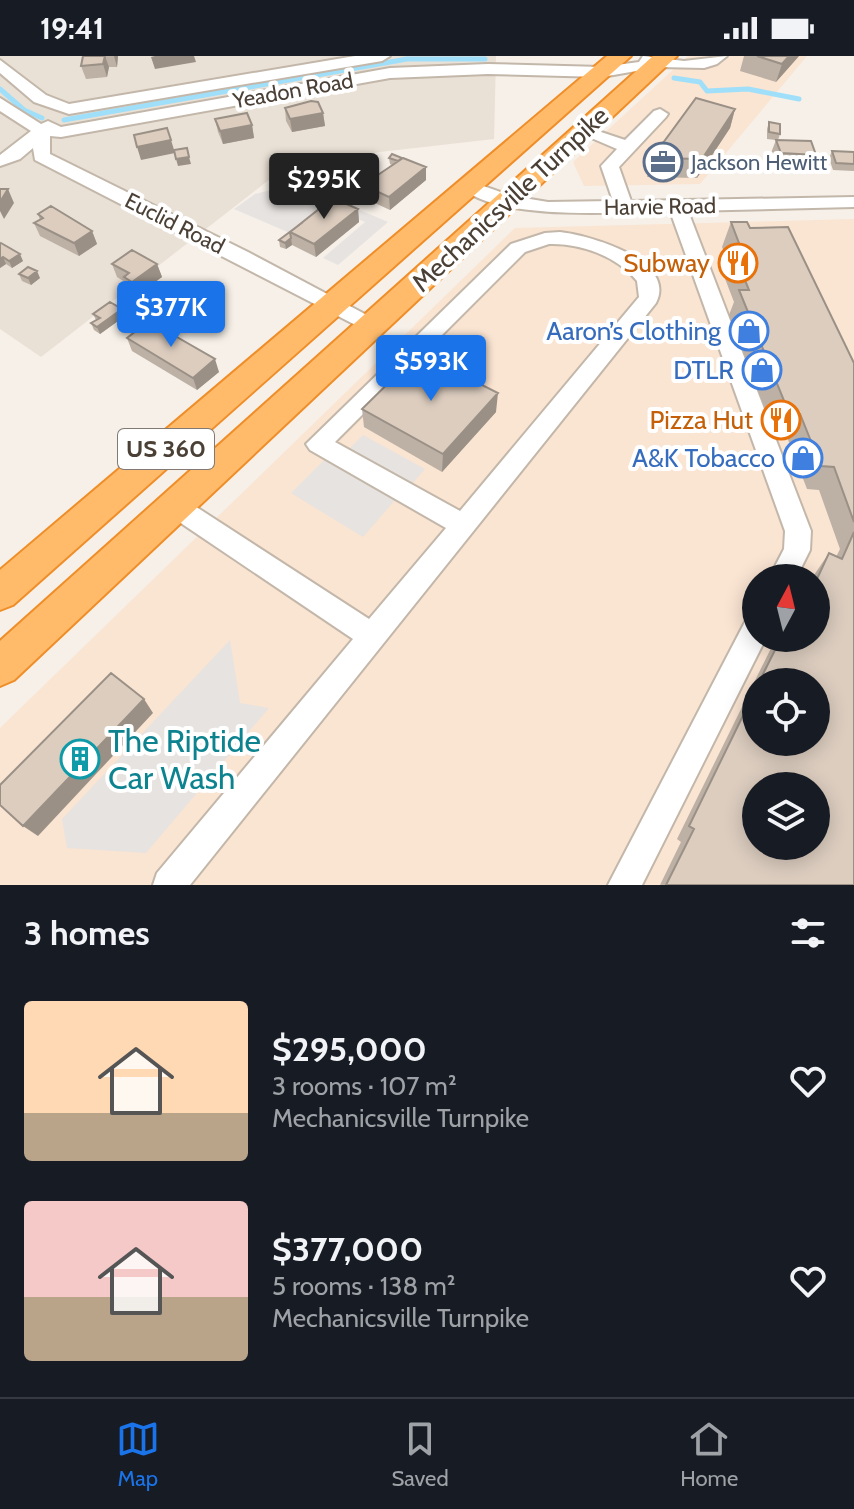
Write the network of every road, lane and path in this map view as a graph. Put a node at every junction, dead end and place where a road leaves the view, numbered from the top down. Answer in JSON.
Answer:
{"nodes":[{"id":1,"x":18,"y":56,"type":"edge"},
{"id":2,"x":382,"y":56,"type":"edge"},
{"id":3,"x":719,"y":56,"type":"edge"},
{"id":4,"x":662,"y":59,"type":"edge"},
{"id":5,"x":615,"y":61,"type":"edge"},
{"id":6,"x":0,"y":64,"type":"edge"},
{"id":7,"x":0,"y":103,"type":"edge"},
{"id":8,"x":61,"y":108,"type":"junction"},
{"id":9,"x":660,"y":114,"type":"dead end"},
{"id":10,"x":583,"y":131,"type":"junction"},
{"id":11,"x":42,"y":132,"type":"junction"},
{"id":12,"x":628,"y":147,"type":"junction"},
{"id":13,"x":0,"y":161,"type":"edge"},
{"id":14,"x":469,"y":186,"type":"junction"},
{"id":15,"x":508,"y":201,"type":"junction"},
{"id":16,"x":854,"y":202,"type":"edge"},
{"id":17,"x":677,"y":206,"type":"junction"},
{"id":18,"x":624,"y":207,"type":"junction"},
{"id":19,"x":332,"y":305,"type":"junction"},
{"id":20,"x":371,"y":326,"type":"junction"},
{"id":21,"x":175,"y":506,"type":"junction"},
{"id":22,"x":463,"y":525,"type":"junction"},
{"id":23,"x":790,"y":564,"type":"edge"},
{"id":24,"x":0,"y":593,"type":"edge"},
{"id":25,"x":372,"y":636,"type":"junction"},
{"id":26,"x":744,"y":652,"type":"edge"},
{"id":27,"x":0,"y":667,"type":"edge"},
{"id":28,"x":169,"y":885,"type":"edge"},
{"id":29,"x":624,"y":885,"type":"edge"}],
"edges":[{"from":1,"to":6,"type":"street"},
{"from":2,"to":8,"type":"street","name":"Yeadon Road"},
{"from":3,"to":4,"type":"street"},
{"from":4,"to":5,"type":"street","name":"Yeadon Road"},
{"from":4,"to":5,"type":"street","name":"Yeadon Road"},
{"from":4,"to":10,"type":"highway","name":"Mechanicsville Turnpike","number":"US 360"},
{"from":5,"to":11,"type":"street","name":"Yeadon Road"},
{"from":5,"to":14,"type":"highway","name":"Mechanicsville Turnpike","number":"US 360"},
{"from":6,"to":8,"type":"street"},
{"from":7,"to":11,"type":"street"},
{"from":8,"to":11,"type":"street"},
{"from":9,"to":12,"type":"street"},
{"from":10,"to":12,"type":"street"},
{"from":10,"to":15,"type":"highway","name":"Mechanicsville Turnpike","number":"US 360"},
{"from":11,"to":13,"type":"street"},
{"from":11,"to":19,"type":"street","name":"Euclid Road"},
{"from":12,"to":18,"type":"street"},
{"from":14,"to":15,"type":"street","name":"Harvie Road"},
{"from":14,"to":19,"type":"highway","name":"Mechanicsville Turnpike","number":"US 360"},
{"from":15,"to":18,"type":"street","name":"Harvie Road"},
{"from":15,"to":20,"type":"highway","name":"Mechanicsville Turnpike","number":"US 360"},
{"from":16,"to":17,"type":"street","name":"Harvie Road"},
{"from":17,"to":18,"type":"street","name":"Harvie Road"},
{"from":17,"to":23,"type":"street"},
{"from":19,"to":20,"type":"street","name":"Euclid Road"},
{"from":19,"to":24,"type":"highway","name":"Mechanicsville Turnpike","number":"US 360"},
{"from":20,"to":21,"type":"highway","name":"Mechanicsville Turnpike","number":"US 360"},
{"from":21,"to":25,"type":"street"},
{"from":21,"to":27,"type":"highway","name":"Mechanicsville Turnpike","number":"US 360"},
{"from":22,"to":22,"type":"street"},
{"from":22,"to":25,"type":"street"},
{"from":25,"to":28,"type":"street"},
{"from":26,"to":29,"type":"street"}]}
